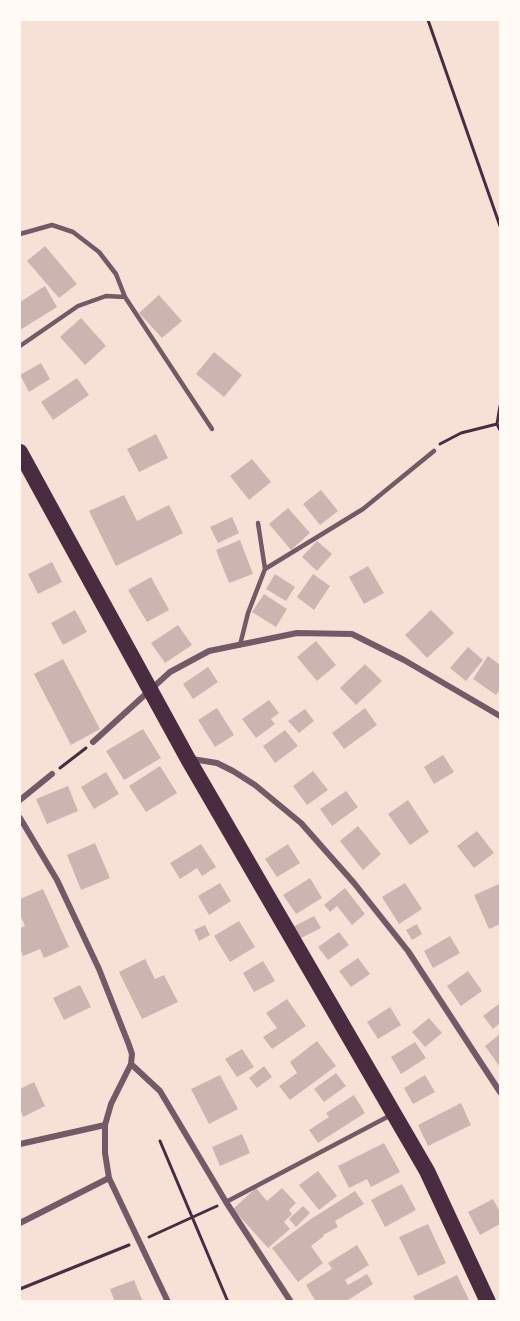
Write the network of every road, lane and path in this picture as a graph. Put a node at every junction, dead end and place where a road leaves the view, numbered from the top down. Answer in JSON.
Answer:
{"nodes":[{"id":1,"x":428,"y":20,"type":"edge"},
{"id":2,"x":501,"y":226,"type":"edge"},
{"id":3,"x":20,"y":234,"type":"edge"},
{"id":4,"x":125,"y":297,"type":"junction"},
{"id":5,"x":20,"y":346,"type":"edge"},
{"id":6,"x":501,"y":405,"type":"edge"},
{"id":7,"x":497,"y":424,"type":"junction"},
{"id":8,"x":212,"y":429,"type":"dead end"},
{"id":9,"x":501,"y":430,"type":"edge"},
{"id":10,"x":434,"y":451,"type":"joint"},
{"id":11,"x":20,"y":452,"type":"edge"},
{"id":12,"x":258,"y":523,"type":"dead end"},
{"id":13,"x":266,"y":568,"type":"junction"},
{"id":14,"x":240,"y":645,"type":"junction"},
{"id":15,"x":150,"y":690,"type":"junction"},
{"id":16,"x":501,"y":716,"type":"edge"},
{"id":17,"x":93,"y":742,"type":"joint"},
{"id":18,"x":188,"y":759,"type":"junction"},
{"id":19,"x":52,"y":774,"type":"joint"},
{"id":20,"x":20,"y":800,"type":"edge"},
{"id":21,"x":20,"y":818,"type":"edge"},
{"id":22,"x":131,"y":1064,"type":"junction"},
{"id":23,"x":500,"y":1090,"type":"edge"},
{"id":24,"x":393,"y":1114,"type":"junction"},
{"id":25,"x":105,"y":1125,"type":"junction"},
{"id":26,"x":160,"y":1141,"type":"dead end"},
{"id":27,"x":20,"y":1144,"type":"edge"},
{"id":28,"x":110,"y":1178,"type":"junction"},
{"id":29,"x":226,"y":1202,"type":"junction"},
{"id":30,"x":194,"y":1217,"type":"junction"},
{"id":31,"x":20,"y":1223,"type":"edge"},
{"id":32,"x":139,"y":1242,"type":"junction"},
{"id":33,"x":20,"y":1289,"type":"edge"},
{"id":34,"x":168,"y":1302,"type":"edge"},
{"id":35,"x":228,"y":1302,"type":"edge"},
{"id":36,"x":291,"y":1302,"type":"edge"},
{"id":37,"x":488,"y":1302,"type":"edge"}],
"edges":[{"from":1,"to":2,"type":"path"},
{"from":3,"to":4,"type":"lane"},
{"from":4,"to":5,"type":"lane"},
{"from":4,"to":8,"type":"lane"},
{"from":6,"to":7,"type":"path"},
{"from":7,"to":9,"type":"path"},
{"from":7,"to":10,"type":"path"},
{"from":10,"to":13,"type":"lane"},
{"from":11,"to":15,"type":"highway"},
{"from":12,"to":13,"type":"lane"},
{"from":13,"to":14,"type":"lane"},
{"from":14,"to":15,"type":"street"},
{"from":14,"to":16,"type":"street"},
{"from":15,"to":17,"type":"street"},
{"from":15,"to":18,"type":"highway"},
{"from":17,"to":19,"type":"path"},
{"from":18,"to":23,"type":"street"},
{"from":18,"to":24,"type":"highway"},
{"from":19,"to":20,"type":"street"},
{"from":21,"to":22,"type":"street"},
{"from":22,"to":25,"type":"street"},
{"from":22,"to":29,"type":"street"},
{"from":24,"to":29,"type":"lane"},
{"from":24,"to":37,"type":"highway"},
{"from":25,"to":27,"type":"street"},
{"from":25,"to":28,"type":"street"},
{"from":26,"to":30,"type":"path"},
{"from":28,"to":31,"type":"street"},
{"from":28,"to":32,"type":"street"},
{"from":29,"to":30,"type":"path"},
{"from":29,"to":36,"type":"street"},
{"from":30,"to":32,"type":"path"},
{"from":30,"to":35,"type":"path"},
{"from":32,"to":33,"type":"path"},
{"from":32,"to":34,"type":"street"}]}
